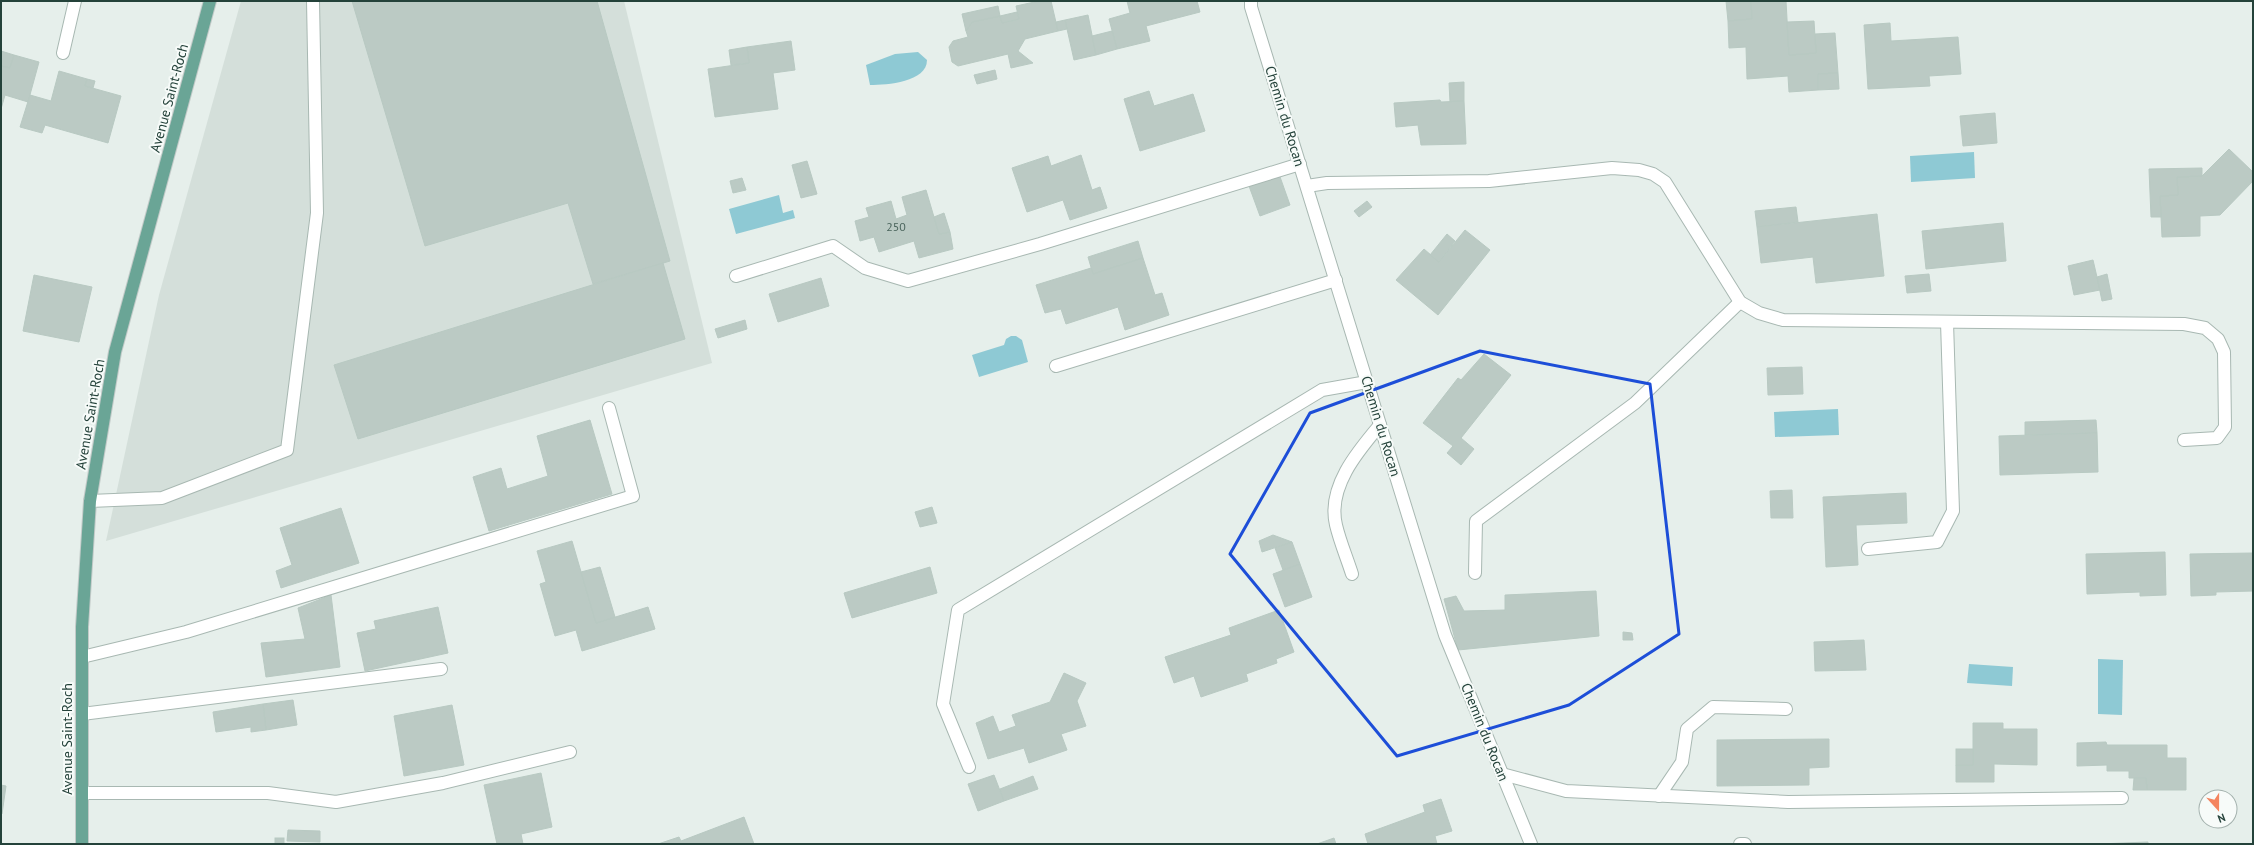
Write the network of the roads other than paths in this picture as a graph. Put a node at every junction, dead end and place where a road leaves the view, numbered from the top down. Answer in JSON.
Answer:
{"nodes":[{"id":1,"x":76,"y":1,"type":"edge"},
{"id":2,"x":210,"y":1,"type":"edge"},
{"id":3,"x":313,"y":1,"type":"edge"},
{"id":4,"x":1251,"y":1,"type":"edge"},
{"id":5,"x":63,"y":53,"type":"dead end"},
{"id":6,"x":1300,"y":164,"type":"junction"},
{"id":7,"x":1307,"y":186,"type":"junction"},
{"id":8,"x":736,"y":276,"type":"dead end"},
{"id":9,"x":1336,"y":280,"type":"junction"},
{"id":10,"x":1740,"y":302,"type":"junction"},
{"id":11,"x":1947,"y":322,"type":"junction"},
{"id":12,"x":1056,"y":366,"type":"dead end"},
{"id":13,"x":1367,"y":382,"type":"junction"},
{"id":14,"x":610,"y":408,"type":"dead end"},
{"id":15,"x":1380,"y":425,"type":"junction"},
{"id":16,"x":2184,"y":440,"type":"dead end"},
{"id":17,"x":90,"y":501,"type":"junction"},
{"id":18,"x":1868,"y":549,"type":"dead end"},
{"id":19,"x":1475,"y":573,"type":"dead end"},
{"id":20,"x":1352,"y":574,"type":"dead end"},
{"id":21,"x":82,"y":657,"type":"junction"},
{"id":22,"x":441,"y":669,"type":"dead end"},
{"id":23,"x":1786,"y":709,"type":"dead end"},
{"id":24,"x":82,"y":714,"type":"junction"},
{"id":25,"x":570,"y":752,"type":"dead end"},
{"id":26,"x":969,"y":767,"type":"dead end"},
{"id":27,"x":1502,"y":774,"type":"junction"},
{"id":28,"x":82,"y":793,"type":"junction"},
{"id":29,"x":1660,"y":796,"type":"junction"},
{"id":30,"x":2122,"y":798,"type":"dead end"},
{"id":31,"x":82,"y":844,"type":"edge"},
{"id":32,"x":1531,"y":844,"type":"edge"},
{"id":33,"x":1740,"y":844,"type":"edge"},
{"id":34,"x":1745,"y":844,"type":"edge"}],
"edges":[{"from":1,"to":5,"type":"street"},
{"from":2,"to":17,"type":"main road","name":"Avenue Saint-Roch"},
{"from":3,"to":17,"type":"street"},
{"from":4,"to":6,"type":"street","name":"Chemin du Rocan"},
{"from":6,"to":7,"type":"street","name":"Chemin du Rocan"},
{"from":6,"to":8,"type":"street"},
{"from":7,"to":9,"type":"street","name":"Chemin du Rocan"},
{"from":7,"to":10,"type":"street"},
{"from":9,"to":12,"type":"street"},
{"from":9,"to":13,"type":"street","name":"Chemin du Rocan"},
{"from":10,"to":11,"type":"street"},
{"from":10,"to":19,"type":"street"},
{"from":11,"to":16,"type":"street"},
{"from":11,"to":18,"type":"street"},
{"from":13,"to":15,"type":"street","name":"Chemin du Rocan"},
{"from":13,"to":26,"type":"street"},
{"from":14,"to":21,"type":"street"},
{"from":15,"to":20,"type":"street"},
{"from":15,"to":27,"type":"street","name":"Chemin du Rocan"},
{"from":17,"to":21,"type":"main road","name":"Avenue Saint-Roch"},
{"from":21,"to":24,"type":"main road","name":"Avenue Saint-Roch"},
{"from":22,"to":24,"type":"street"},
{"from":23,"to":29,"type":"street"},
{"from":24,"to":28,"type":"main road","name":"Avenue Saint-Roch"},
{"from":25,"to":28,"type":"street"},
{"from":27,"to":29,"type":"street"},
{"from":27,"to":32,"type":"street","name":"Chemin du Rocan"},
{"from":28,"to":31,"type":"main road","name":"Avenue Saint-Roch"},
{"from":29,"to":30,"type":"street"},
{"from":33,"to":34,"type":"street"}]}
